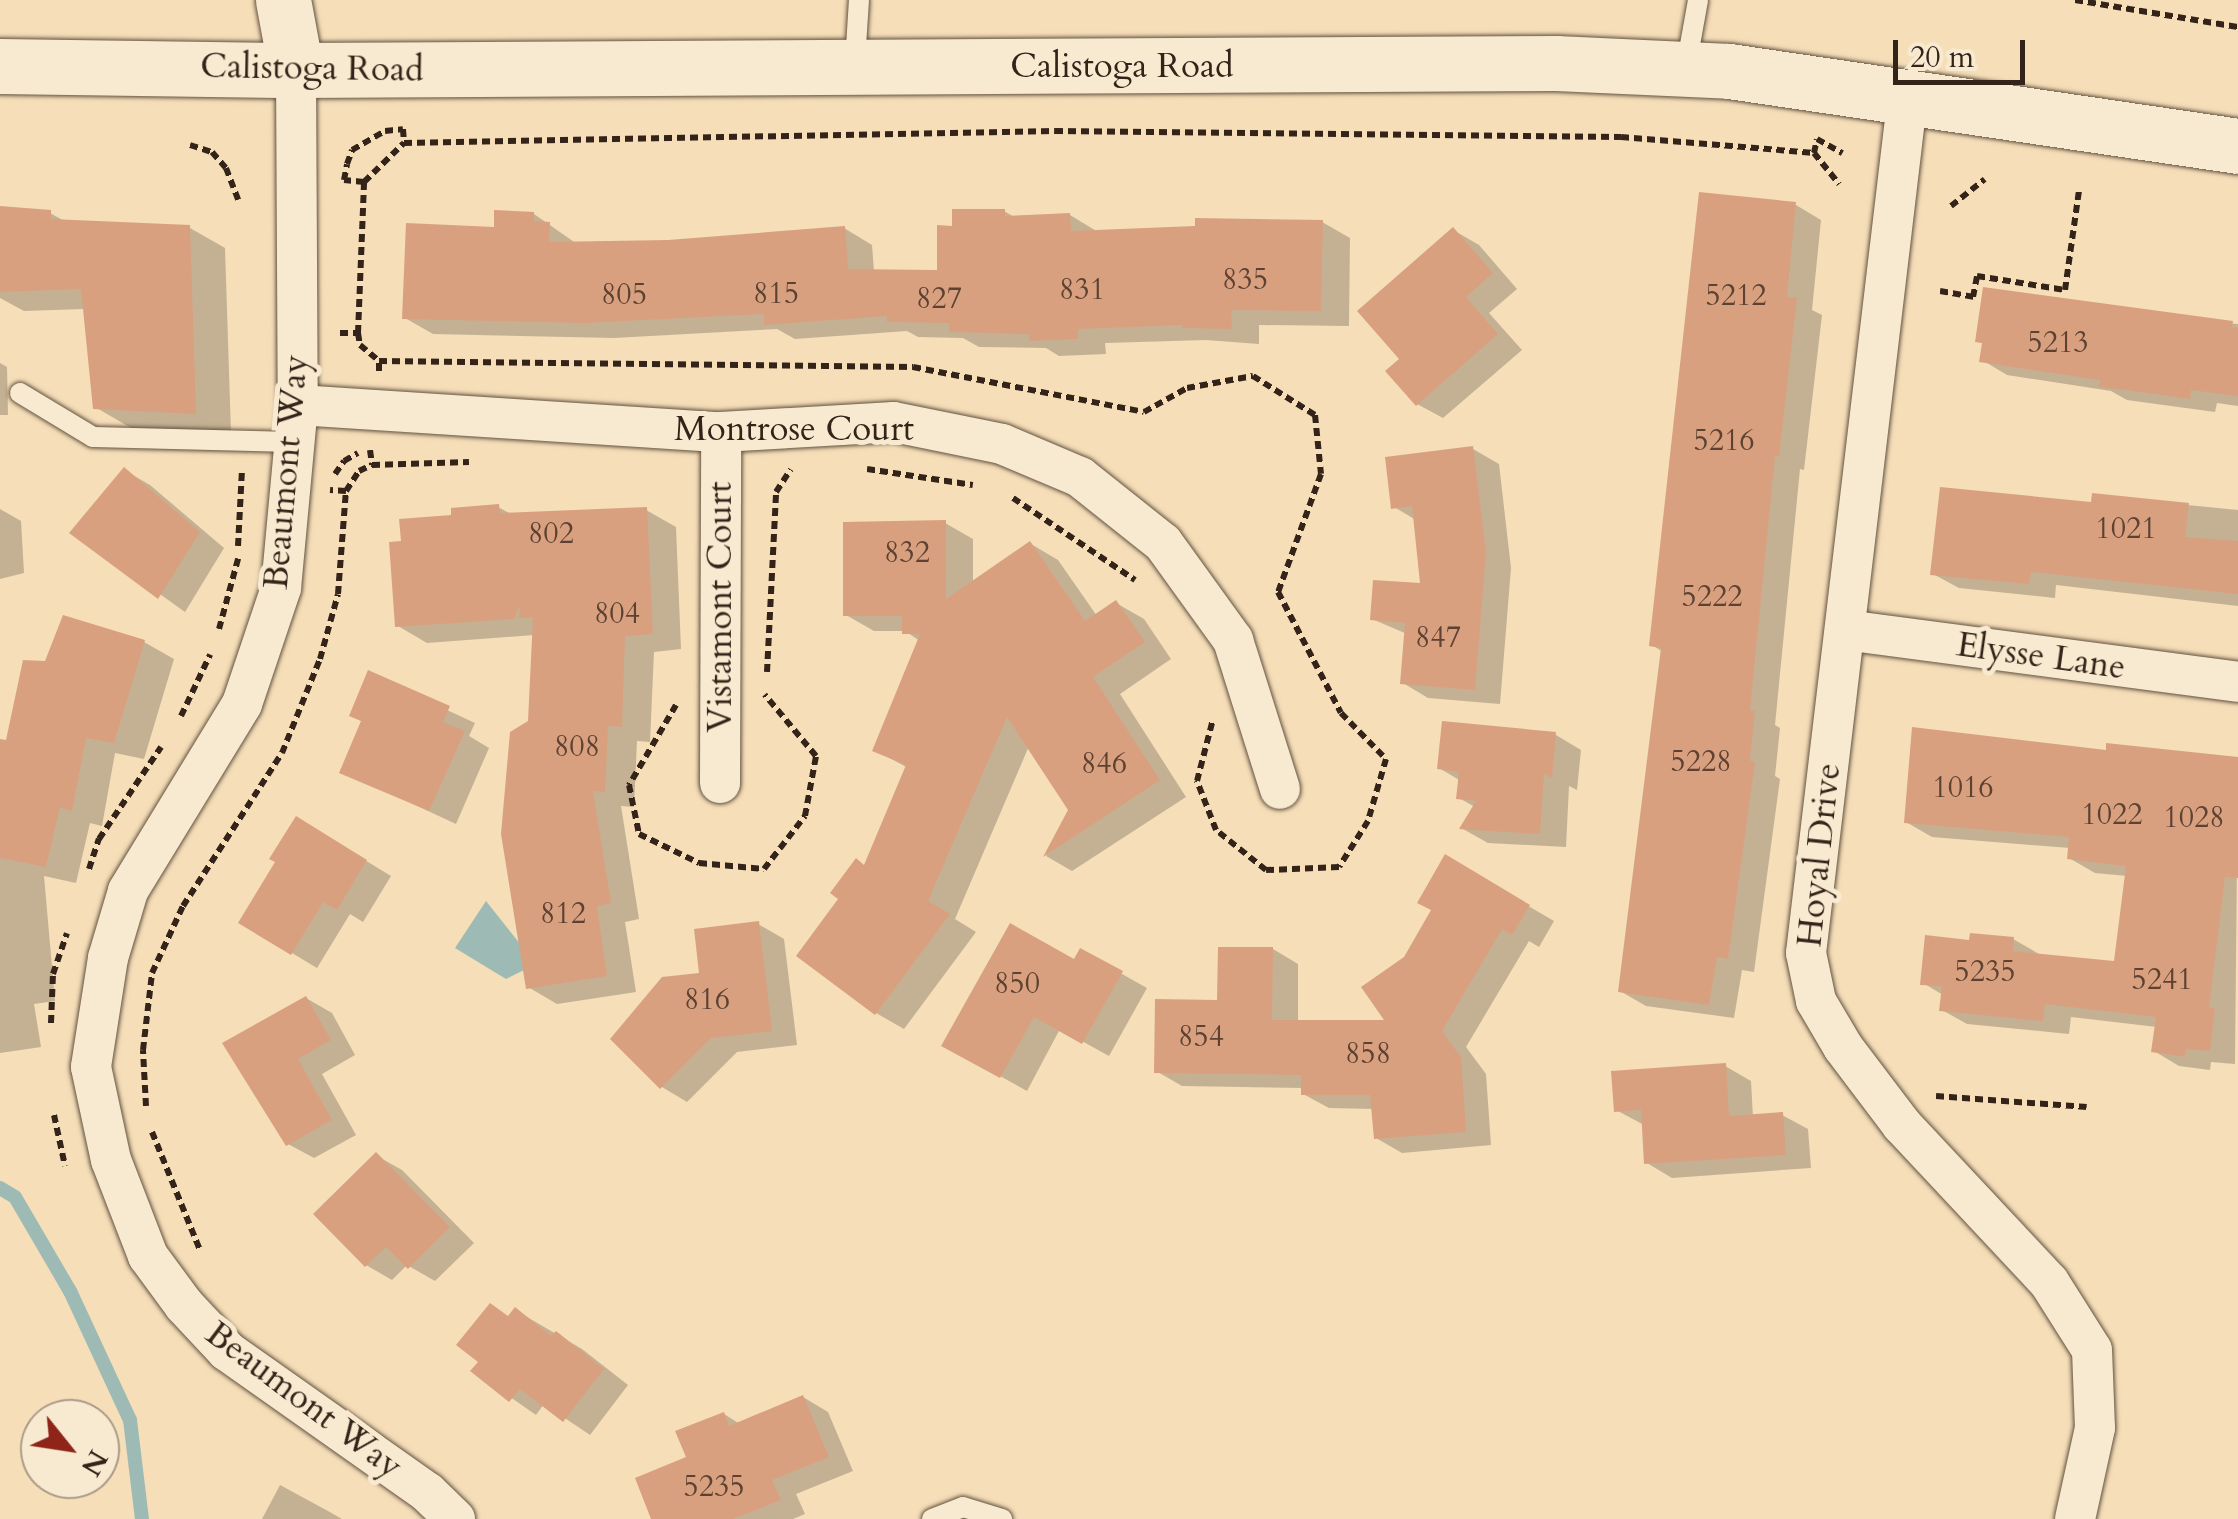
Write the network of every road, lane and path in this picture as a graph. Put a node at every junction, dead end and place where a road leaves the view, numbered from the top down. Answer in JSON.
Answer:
{"nodes":[{"id":1,"x":283,"y":0,"type":"edge"},
{"id":2,"x":309,"y":0,"type":"edge"},
{"id":3,"x":859,"y":0,"type":"edge"},
{"id":4,"x":1698,"y":0,"type":"edge"},
{"id":5,"x":2075,"y":0,"type":"edge"},
{"id":6,"x":2238,"y":27,"type":"edge"},
{"id":7,"x":0,"y":66,"type":"edge"},
{"id":8,"x":855,"y":67,"type":"junction"},
{"id":9,"x":1686,"y":68,"type":"junction"},
{"id":10,"x":296,"y":70,"type":"junction"},
{"id":11,"x":1908,"y":94,"type":"junction"},
{"id":12,"x":404,"y":143,"type":"junction"},
{"id":13,"x":190,"y":145,"type":"dead end"},
{"id":14,"x":2238,"y":146,"type":"edge"},
{"id":15,"x":1814,"y":153,"type":"junction"},
{"id":16,"x":1842,"y":154,"type":"dead end"},
{"id":17,"x":1986,"y":179,"type":"dead end"},
{"id":18,"x":364,"y":182,"type":"junction"},
{"id":19,"x":1839,"y":184,"type":"dead end"},
{"id":20,"x":2078,"y":191,"type":"dead end"},
{"id":21,"x":238,"y":200,"type":"dead end"},
{"id":22,"x":1951,"y":206,"type":"dead end"},
{"id":23,"x":1940,"y":290,"type":"dead end"},
{"id":24,"x":358,"y":333,"type":"junction"},
{"id":25,"x":341,"y":342,"type":"dead end"},
{"id":26,"x":379,"y":361,"type":"junction"},
{"id":27,"x":359,"y":373,"type":"dead end"},
{"id":28,"x":20,"y":393,"type":"dead end"},
{"id":29,"x":295,"y":424,"type":"junction"},
{"id":30,"x":721,"y":432,"type":"junction"},
{"id":31,"x":797,"y":459,"type":"dead end"},
{"id":32,"x":486,"y":462,"type":"dead end"},
{"id":33,"x":372,"y":465,"type":"junction"},
{"id":34,"x":853,"y":467,"type":"dead end"},
{"id":35,"x":982,"y":487,"type":"dead end"},
{"id":36,"x":1001,"y":490,"type":"dead end"},
{"id":37,"x":346,"y":491,"type":"junction"},
{"id":38,"x":1146,"y":588,"type":"dead end"},
{"id":39,"x":1844,"y":630,"type":"junction"},
{"id":40,"x":2238,"y":682,"type":"edge"},
{"id":41,"x":680,"y":699,"type":"dead end"},
{"id":42,"x":1217,"y":701,"type":"dead end"},
{"id":43,"x":720,"y":783,"type":"dead end"},
{"id":44,"x":1280,"y":789,"type":"dead end"},
{"id":45,"x":1936,"y":1096,"type":"dead end"},
{"id":46,"x":2087,"y":1107,"type":"dead end"},
{"id":47,"x":201,"y":1252,"type":"dead end"},
{"id":48,"x":455,"y":1519,"type":"edge"},
{"id":49,"x":932,"y":1519,"type":"edge"},
{"id":50,"x":1002,"y":1519,"type":"edge"},
{"id":51,"x":2075,"y":1519,"type":"edge"}],
"edges":[{"from":1,"to":10,"type":"main road"},
{"from":2,"to":10,"type":"main road"},
{"from":3,"to":8,"type":"lane"},
{"from":4,"to":9,"type":"lane"},
{"from":5,"to":6,"type":"path"},
{"from":7,"to":10,"type":"main road","name":"Calistoga Road"},
{"from":8,"to":9,"type":"main road","name":"Calistoga Road"},
{"from":8,"to":10,"type":"main road","name":"Calistoga Road"},
{"from":9,"to":11,"type":"main road","name":"Calistoga Road"},
{"from":10,"to":29,"type":"street","name":"Beaumont Way"},
{"from":11,"to":14,"type":"main road","name":"Calistoga Road"},
{"from":11,"to":39,"type":"street","name":"Hoyal Drive"},
{"from":12,"to":15,"type":"path"},
{"from":12,"to":18,"type":"path"},
{"from":12,"to":18,"type":"path"},
{"from":13,"to":21,"type":"path"},
{"from":15,"to":16,"type":"path"},
{"from":15,"to":19,"type":"path"},
{"from":17,"to":22,"type":"path"},
{"from":18,"to":24,"type":"path"},
{"from":20,"to":23,"type":"path"},
{"from":24,"to":25,"type":"path"},
{"from":24,"to":26,"type":"path"},
{"from":26,"to":27,"type":"path"},
{"from":26,"to":42,"type":"path"},
{"from":28,"to":29,"type":"lane"},
{"from":29,"to":30,"type":"street","name":"Montrose Court"},
{"from":29,"to":48,"type":"street","name":"Beaumont Way"},
{"from":30,"to":43,"type":"street","name":"Vistamont Court"},
{"from":30,"to":44,"type":"street","name":"Montrose Court"},
{"from":31,"to":41,"type":"path"},
{"from":32,"to":33,"type":"path"},
{"from":33,"to":37,"type":"path"},
{"from":33,"to":37,"type":"path"},
{"from":34,"to":35,"type":"path"},
{"from":36,"to":38,"type":"path"},
{"from":37,"to":47,"type":"path"},
{"from":39,"to":40,"type":"street","name":"Elysse Lane"},
{"from":39,"to":51,"type":"street","name":"Hoyal Drive"},
{"from":45,"to":46,"type":"path"},
{"from":49,"to":50,"type":"lane"}]}
